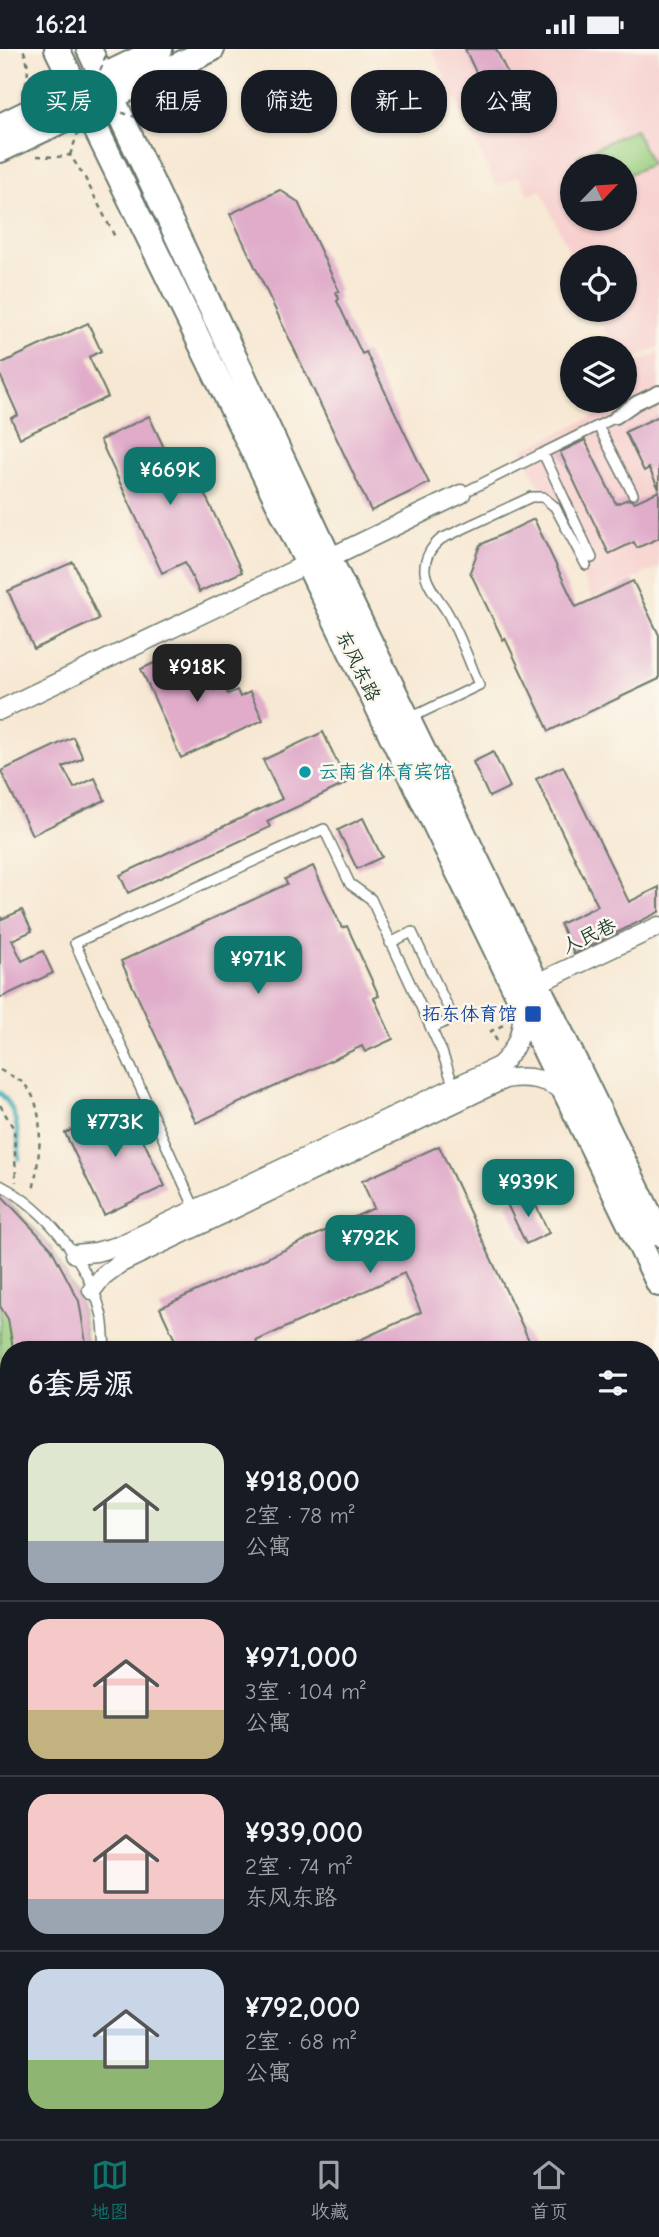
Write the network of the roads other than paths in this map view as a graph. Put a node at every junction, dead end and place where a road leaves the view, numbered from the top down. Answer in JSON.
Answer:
{"nodes":[{"id":1,"x":57,"y":49,"type":"edge"},
{"id":2,"x":160,"y":49,"type":"edge"},
{"id":3,"x":212,"y":49,"type":"edge"},
{"id":4,"x":81,"y":70,"type":"edge"},
{"id":5,"x":117,"y":71,"type":"edge"},
{"id":6,"x":117,"y":76,"type":"edge"},
{"id":7,"x":21,"y":116,"type":"edge"},
{"id":8,"x":0,"y":126,"type":"edge"},
{"id":9,"x":117,"y":129,"type":"edge"},
{"id":10,"x":24,"y":133,"type":"edge"},
{"id":11,"x":0,"y":150,"type":"edge"},
{"id":12,"x":659,"y":392,"type":"edge"},
{"id":13,"x":616,"y":417,"type":"joint"},
{"id":14,"x":598,"y":426,"type":"junction"},
{"id":15,"x":543,"y":453,"type":"junction"},
{"id":16,"x":461,"y":494,"type":"joint"},
{"id":17,"x":633,"y":494,"type":"dead end"},
{"id":18,"x":318,"y":561,"type":"junction"},
{"id":19,"x":0,"y":709,"type":"edge"},
{"id":20,"x":408,"y":719,"type":"junction"},
{"id":21,"x":659,"y":926,"type":"edge"},
{"id":22,"x":390,"y":943,"type":"junction"},
{"id":23,"x":525,"y":981,"type":"junction"},
{"id":24,"x":431,"y":1029,"type":"junction"},
{"id":25,"x":454,"y":1087,"type":"junction"},
{"id":26,"x":568,"y":1094,"type":"junction"},
{"id":27,"x":0,"y":1185,"type":"edge"},
{"id":28,"x":195,"y":1209,"type":"junction"},
{"id":29,"x":659,"y":1234,"type":"edge"},
{"id":30,"x":75,"y":1254,"type":"junction"},
{"id":31,"x":659,"y":1284,"type":"edge"},
{"id":32,"x":92,"y":1290,"type":"junction"},
{"id":33,"x":104,"y":1341,"type":"edge"}],
"edges":[{"from":1,"to":4,"type":"main road","name":"东风东路"},
{"from":2,"to":5,"type":"main road"},
{"from":3,"to":6,"type":"main road"},
{"from":7,"to":8,"type":"main road"},
{"from":9,"to":18,"type":"main road","name":"东风东路"},
{"from":10,"to":11,"type":"main road"},
{"from":12,"to":13,"type":"street"},
{"from":13,"to":14,"type":"lane"},
{"from":14,"to":15,"type":"lane"},
{"from":14,"to":17,"type":"lane"},
{"from":15,"to":16,"type":"lane"},
{"from":15,"to":20,"type":"lane"},
{"from":16,"to":18,"type":"street"},
{"from":18,"to":19,"type":"street"},
{"from":18,"to":20,"type":"main road","name":"东风东路"},
{"from":18,"to":23,"type":"main road","name":"东风东路"},
{"from":20,"to":23,"type":"main road","name":"东风东路"},
{"from":21,"to":23,"type":"street","name":"人民巷"},
{"from":22,"to":24,"type":"lane"},
{"from":22,"to":24,"type":"lane"},
{"from":22,"to":28,"type":"lane"},
{"from":23,"to":25,"type":"street"},
{"from":23,"to":26,"type":"main road","name":"东风东路"},
{"from":23,"to":29,"type":"main road","name":"东风东路"},
{"from":24,"to":25,"type":"lane"},
{"from":25,"to":28,"type":"street"},
{"from":26,"to":31,"type":"main road","name":"东风东路"},
{"from":26,"to":32,"type":"street"},
{"from":27,"to":30,"type":"lane"},
{"from":28,"to":30,"type":"street"},
{"from":30,"to":32,"type":"lane"},
{"from":32,"to":33,"type":"lane"}]}
